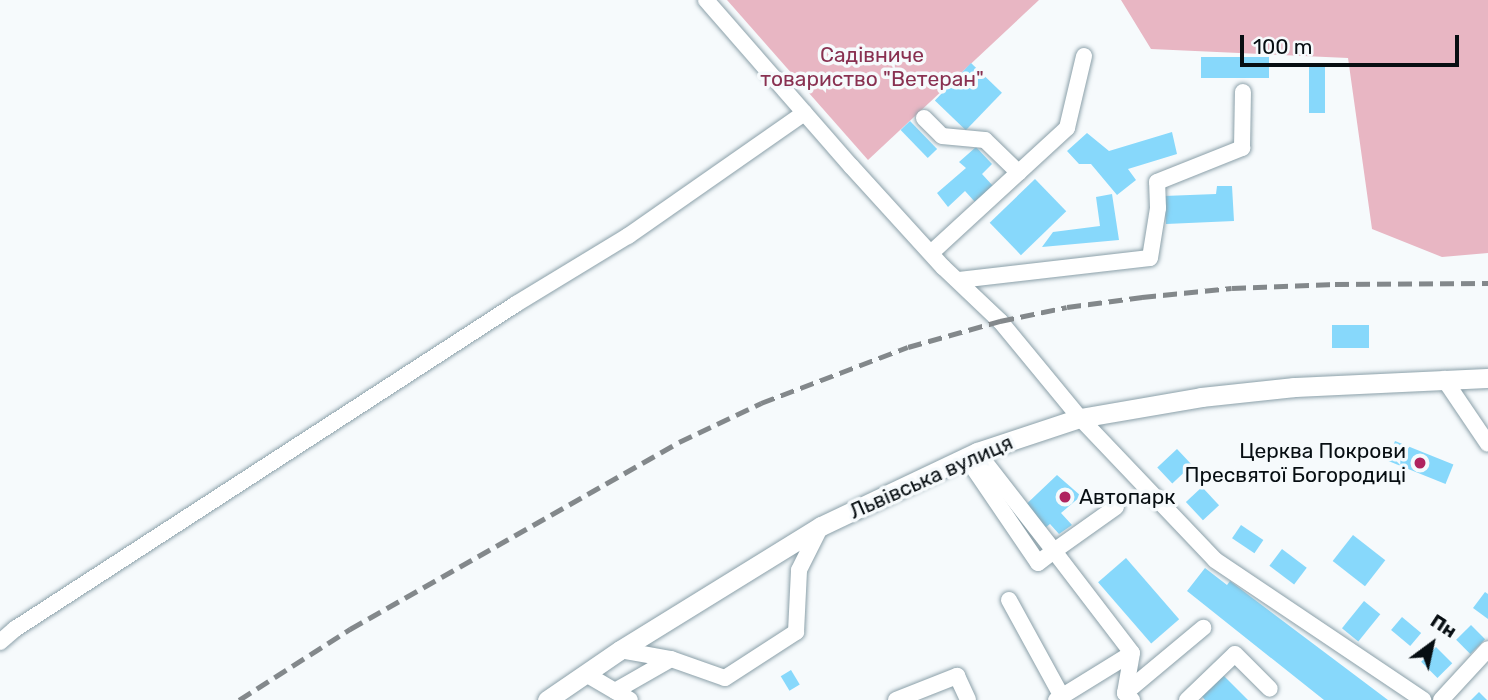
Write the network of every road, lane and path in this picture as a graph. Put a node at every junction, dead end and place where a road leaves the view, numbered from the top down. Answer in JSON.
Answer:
{"nodes":[{"id":1,"x":706,"y":0,"type":"edge"},
{"id":2,"x":1084,"y":55,"type":"dead end"},
{"id":3,"x":1243,"y":92,"type":"dead end"},
{"id":4,"x":804,"y":113,"type":"junction"},
{"id":5,"x":924,"y":118,"type":"dead end"},
{"id":6,"x":1019,"y":173,"type":"junction"},
{"id":7,"x":931,"y":253,"type":"junction"},
{"id":8,"x":959,"y":280,"type":"junction"},
{"id":9,"x":1488,"y":378,"type":"edge"},
{"id":10,"x":1444,"y":379,"type":"junction"},
{"id":11,"x":1080,"y":418,"type":"junction"},
{"id":12,"x":1488,"y":444,"type":"edge"},
{"id":13,"x":972,"y":454,"type":"junction"},
{"id":14,"x":1116,"y":508,"type":"dead end"},
{"id":15,"x":821,"y":526,"type":"junction"},
{"id":16,"x":1054,"y":551,"type":"junction"},
{"id":17,"x":1009,"y":600,"type":"dead end"},
{"id":18,"x":1203,"y":628,"type":"dead end"},
{"id":19,"x":0,"y":642,"type":"edge"},
{"id":20,"x":1488,"y":649,"type":"edge"},
{"id":21,"x":620,"y":650,"type":"junction"},
{"id":22,"x":1132,"y":653,"type":"junction"},
{"id":23,"x":671,"y":659,"type":"junction"},
{"id":24,"x":586,"y":674,"type":"junction"},
{"id":25,"x":1270,"y":689,"type":"dead end"},
{"id":26,"x":615,"y":691,"type":"junction"},
{"id":27,"x":1129,"y":696,"type":"edge"},
{"id":28,"x":1059,"y":698,"type":"edge"},
{"id":29,"x":547,"y":700,"type":"edge"},
{"id":30,"x":630,"y":700,"type":"edge"},
{"id":31,"x":896,"y":700,"type":"edge"},
{"id":32,"x":968,"y":700,"type":"edge"},
{"id":33,"x":1186,"y":700,"type":"edge"},
{"id":34,"x":1423,"y":700,"type":"edge"},
{"id":35,"x":1441,"y":700,"type":"edge"}],
"edges":[{"from":1,"to":4,"type":"street"},
{"from":2,"to":6,"type":"street"},
{"from":3,"to":8,"type":"street"},
{"from":4,"to":7,"type":"street"},
{"from":4,"to":19,"type":"street"},
{"from":5,"to":6,"type":"street"},
{"from":6,"to":7,"type":"street"},
{"from":7,"to":8,"type":"street"},
{"from":8,"to":11,"type":"street"},
{"from":9,"to":10,"type":"main road","name":"Львівська вулиця"},
{"from":10,"to":11,"type":"main road","name":"Львівська вулиця"},
{"from":10,"to":12,"type":"street"},
{"from":11,"to":13,"type":"main road","name":"Львівська вулиця"},
{"from":11,"to":34,"type":"street"},
{"from":13,"to":15,"type":"main road","name":"Львівська вулиця"},
{"from":13,"to":16,"type":"street"},
{"from":14,"to":16,"type":"street"},
{"from":15,"to":21,"type":"main road","name":"Львівська вулиця"},
{"from":15,"to":23,"type":"street"},
{"from":16,"to":22,"type":"street"},
{"from":17,"to":28,"type":"street"},
{"from":18,"to":27,"type":"street"},
{"from":20,"to":35,"type":"street"},
{"from":21,"to":23,"type":"street"},
{"from":21,"to":24,"type":"main road","name":"Львівська вулиця"},
{"from":22,"to":27,"type":"street"},
{"from":22,"to":28,"type":"street"},
{"from":23,"to":26,"type":"street"},
{"from":24,"to":26,"type":"street"},
{"from":24,"to":29,"type":"main road","name":"Львівська вулиця"},
{"from":25,"to":33,"type":"street"},
{"from":26,"to":30,"type":"street"},
{"from":31,"to":32,"type":"street"}]}
